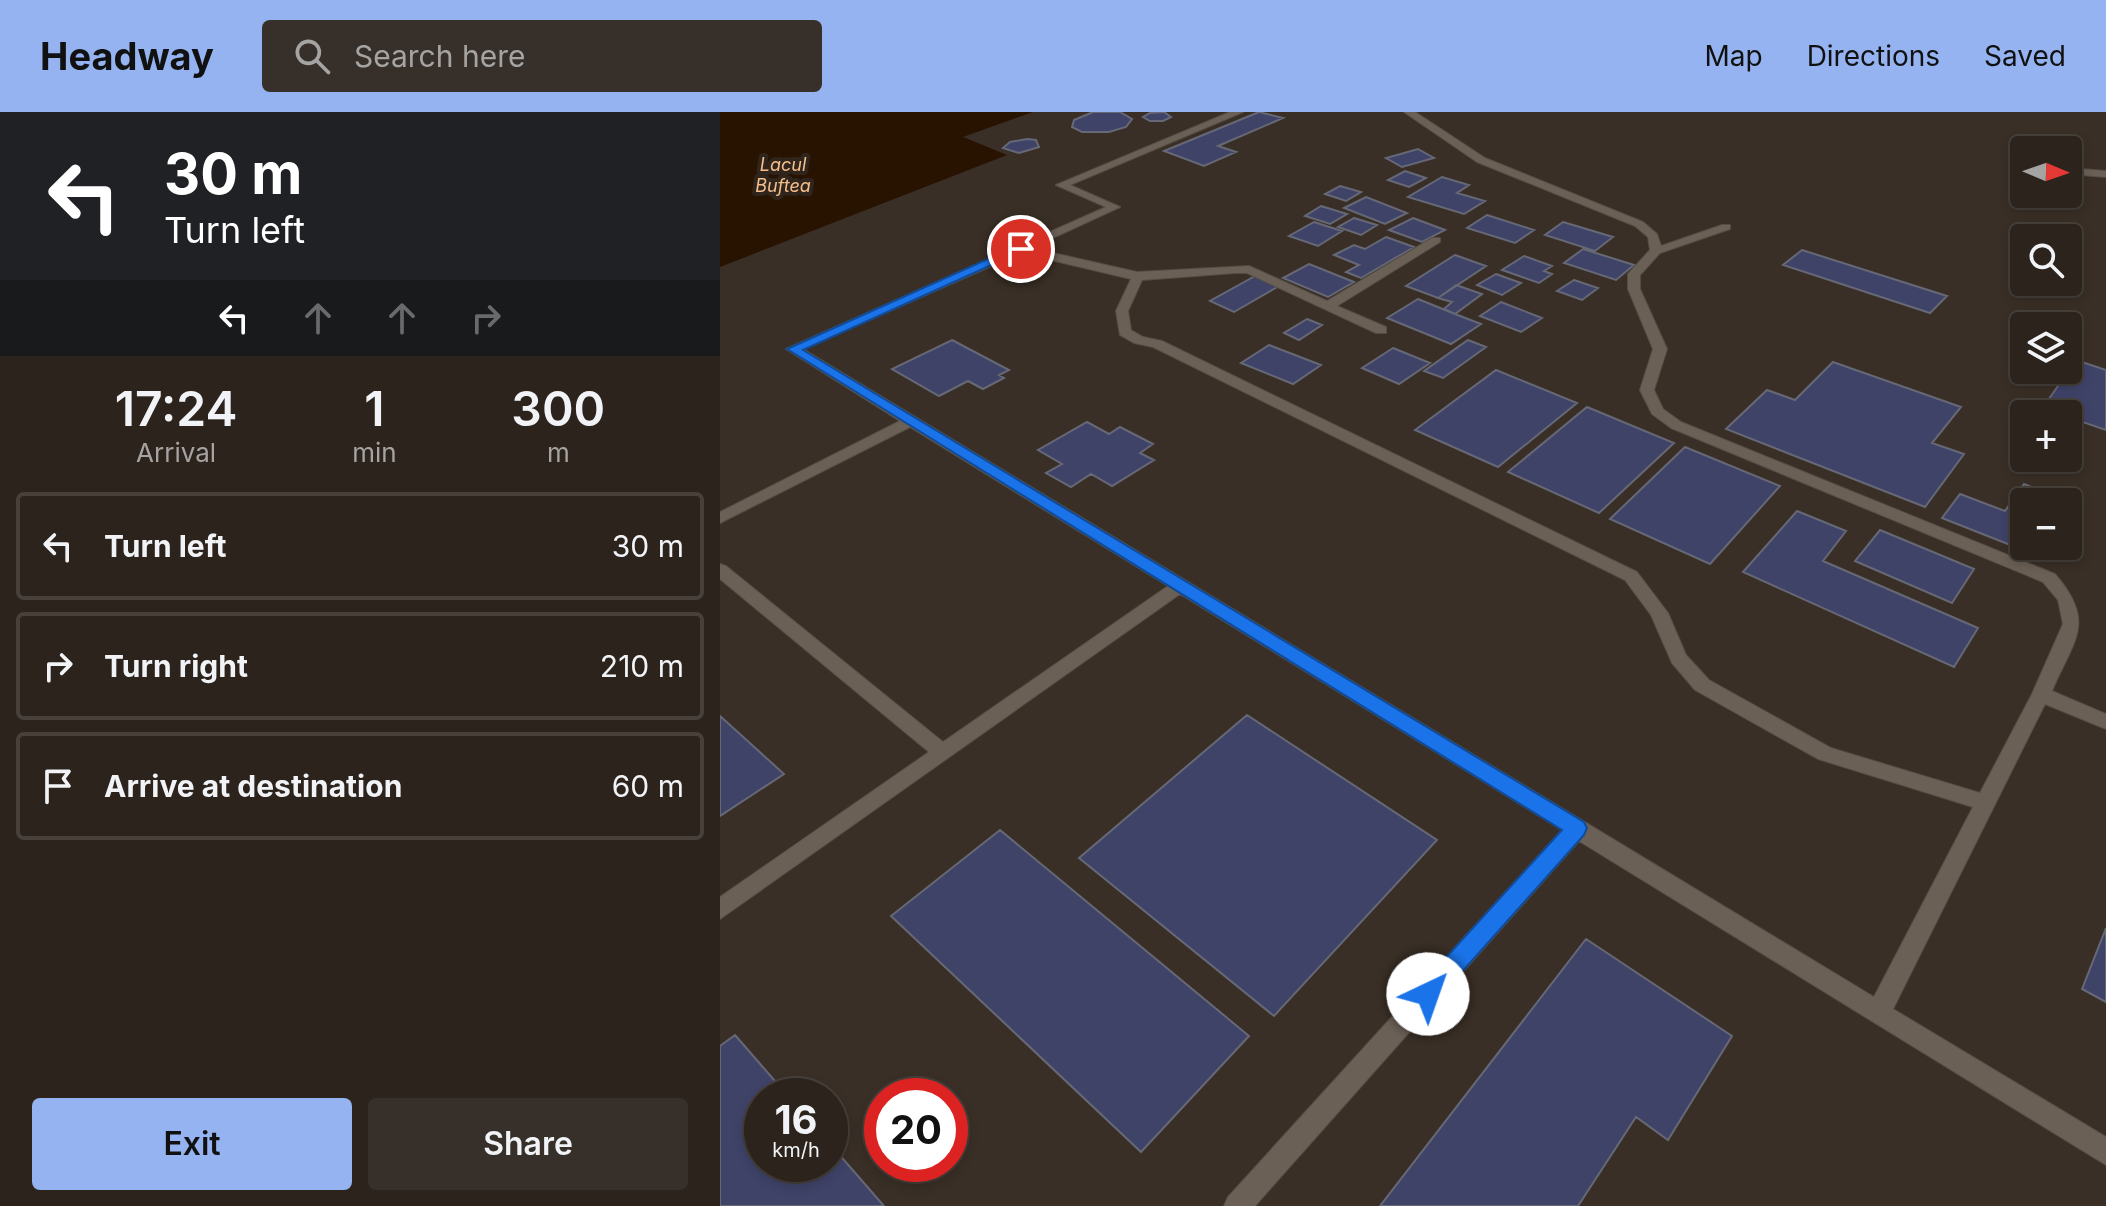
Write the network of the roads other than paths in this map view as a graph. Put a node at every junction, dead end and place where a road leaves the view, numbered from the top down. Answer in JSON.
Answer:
{"nodes":[{"id":1,"x":1238,"y":112,"type":"edge"},
{"id":2,"x":1409,"y":112,"type":"edge"},
{"id":3,"x":2082,"y":172,"type":"edge"},
{"id":4,"x":2106,"y":174,"type":"edge"},
{"id":5,"x":1726,"y":227,"type":"dead end"},
{"id":6,"x":1436,"y":240,"type":"dead end"},
{"id":7,"x":1021,"y":249,"type":"junction"},
{"id":8,"x":1656,"y":251,"type":"junction"},
{"id":9,"x":1138,"y":276,"type":"junction"},
{"id":10,"x":1328,"y":306,"type":"junction"},
{"id":11,"x":1381,"y":330,"type":"dead end"},
{"id":12,"x":910,"y":421,"type":"junction"},
{"id":13,"x":720,"y":518,"type":"edge"},
{"id":14,"x":720,"y":570,"type":"edge"},
{"id":15,"x":1180,"y":586,"type":"junction"},
{"id":16,"x":2041,"y":694,"type":"junction"},
{"id":17,"x":2106,"y":722,"type":"edge"},
{"id":18,"x":943,"y":753,"type":"junction"},
{"id":19,"x":1985,"y":803,"type":"junction"},
{"id":20,"x":1577,"y":828,"type":"junction"},
{"id":21,"x":720,"y":909,"type":"edge"},
{"id":22,"x":1878,"y":1014,"type":"junction"},
{"id":23,"x":2106,"y":1152,"type":"edge"},
{"id":24,"x":1237,"y":1206,"type":"edge"}],
"edges":[{"from":1,"to":7,"type":"lane"},
{"from":2,"to":8,"type":"lane"},
{"from":3,"to":4,"type":"lane"},
{"from":5,"to":8,"type":"lane"},
{"from":6,"to":10,"type":"lane"},
{"from":7,"to":9,"type":"lane"},
{"from":7,"to":12,"type":"lane"},
{"from":8,"to":16,"type":"lane"},
{"from":9,"to":10,"type":"lane"},
{"from":9,"to":19,"type":"lane"},
{"from":10,"to":11,"type":"lane"},
{"from":12,"to":13,"type":"lane"},
{"from":12,"to":15,"type":"lane"},
{"from":14,"to":18,"type":"lane"},
{"from":15,"to":18,"type":"lane"},
{"from":15,"to":20,"type":"lane"},
{"from":16,"to":17,"type":"lane"},
{"from":16,"to":19,"type":"lane"},
{"from":18,"to":21,"type":"lane"},
{"from":19,"to":22,"type":"lane"},
{"from":20,"to":22,"type":"lane"},
{"from":20,"to":24,"type":"lane"},
{"from":22,"to":23,"type":"lane"}]}
